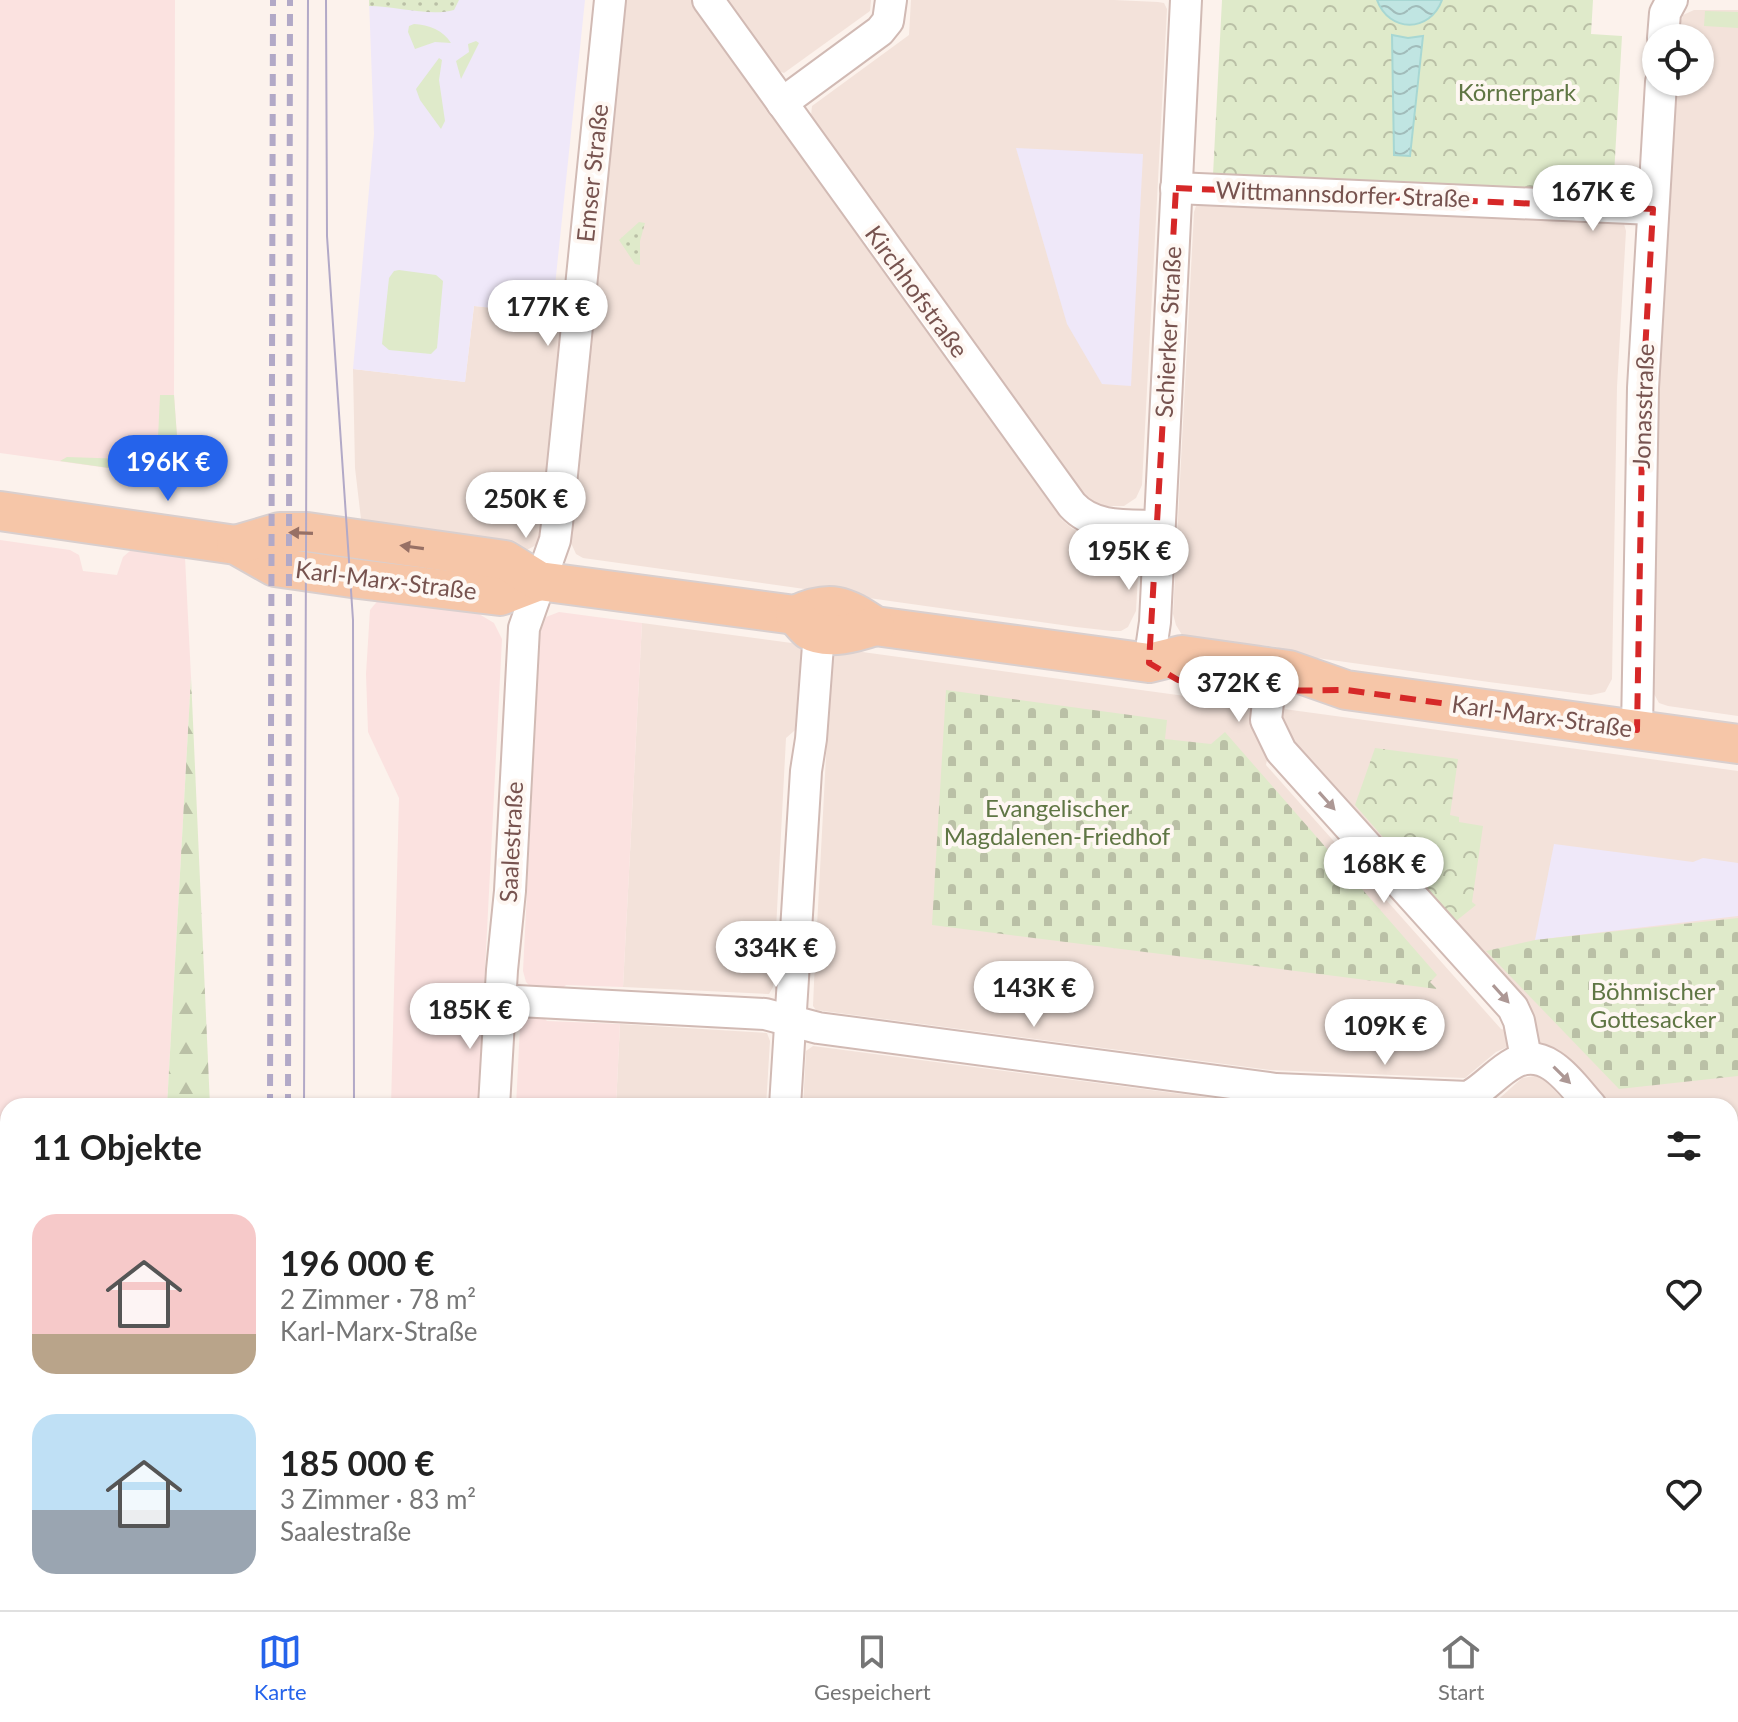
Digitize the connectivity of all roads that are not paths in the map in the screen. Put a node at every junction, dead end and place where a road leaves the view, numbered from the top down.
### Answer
1 (610, 0) edge
2 (708, 0) edge
3 (891, 0) edge
4 (1186, 0) edge
5 (1672, 0) edge
6 (1664, 24) edge
7 (1660, 96) edge
8 (782, 103) junction
9 (1176, 188) junction
10 (1653, 209) junction
11 (0, 511) edge
12 (1159, 526) junction
13 (539, 581) junction
14 (807, 623) junction
15 (1149, 663) junction
16 (1346, 690) junction
17 (1269, 693) junction
18 (1637, 730) junction
19 (1738, 744) edge
20 (500, 1000) junction
21 (790, 1021) junction
22 (1526, 1058) junction
23 (1238, 1095) edge
24 (494, 1098) edge
25 (785, 1098) edge
26 (1584, 1098) edge

1 - 13 street, Emser Straße
2 - 8 street, Kirchhofstraße
3 - 8 street
4 - 9 street, Schierker Straße
5 - 6 street
7 - 10 street, Jonasstraße
8 - 12 street, Kirchhofstraße
9 - 10 street, Wittmannsdorfer Straße
9 - 12 street, Schierker Straße
10 - 18 street, Jonasstraße
11 - 13 main road, Karl-Marx-Straße
12 - 15 street, Schierker Straße
13 - 14 main road, Karl-Marx-Straße
13 - 20 street, Saalestraße
14 - 15 main road, Karl-Marx-Straße
14 - 21 street
15 - 16 main road, Karl-Marx-Straße
15 - 17 main road, Karl-Marx-Straße
16 - 17 main road, Karl-Marx-Straße
16 - 18 main road, Karl-Marx-Straße
17 -> 22 street
18 - 19 main road, Karl-Marx-Straße
20 - 21 street
20 - 24 street, Saalestraße
21 - 23 street
21 - 25 street
22 - 23 street
22 -> 26 street

